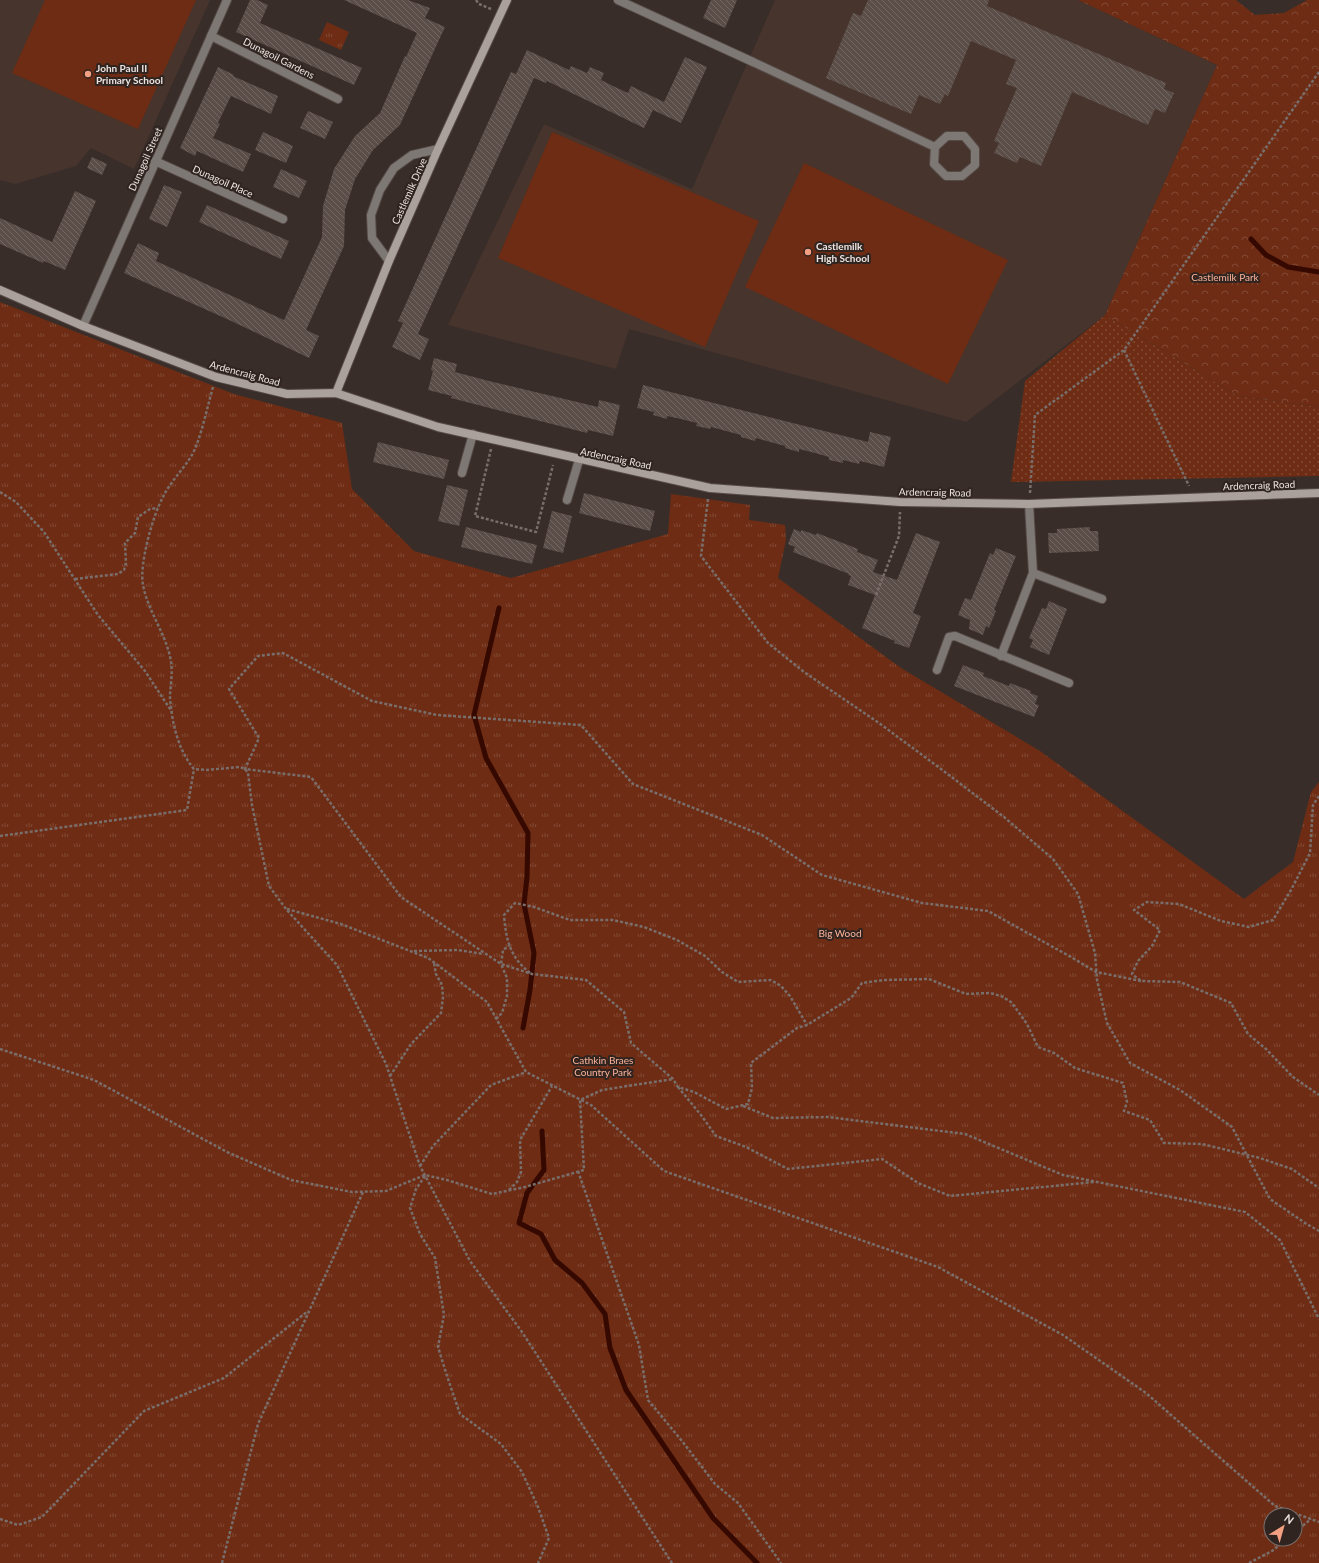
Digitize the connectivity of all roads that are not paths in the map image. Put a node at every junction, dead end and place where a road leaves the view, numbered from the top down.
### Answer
1 (227, 0) edge
2 (507, 0) edge
3 (618, 0) edge
4 (211, 36) junction
5 (338, 99) dead end
6 (935, 147) junction
7 (438, 149) junction
8 (155, 161) junction
9 (284, 219) dead end
10 (389, 261) junction
11 (0, 290) edge
12 (83, 326) junction
13 (336, 393) junction
14 (473, 434) junction
15 (579, 460) junction
16 (462, 473) dead end
17 (1319, 493) edge
18 (567, 500) dead end
19 (1030, 504) junction
20 (1033, 572) junction
21 (1102, 599) dead end
22 (1001, 656) junction
23 (937, 670) dead end
24 (1069, 683) dead end

1 - 4 street, Dunagoil Street
2 - 7 street, Castlemilk Drive
3 - 6 street
4 - 5 street, Dunagoil Gardens
4 - 8 street, Dunagoil Street
6 - 6 street
7 - 10 street, Castlemilk Drive
7 - 10 street
8 - 9 street, Dunagoil Place
8 - 12 street, Dunagoil Street
10 - 13 street, Castlemilk Drive
11 - 12 street, Ardencraig Road
12 - 13 street, Ardencraig Road
13 - 14 street, Ardencraig Road
14 - 15 street, Ardencraig Road
14 - 16 street
15 - 18 street
15 - 19 street, Ardencraig Road
17 - 19 street, Ardencraig Road
19 - 20 street
20 - 21 street
20 - 22 street
22 - 23 street
22 - 24 street

